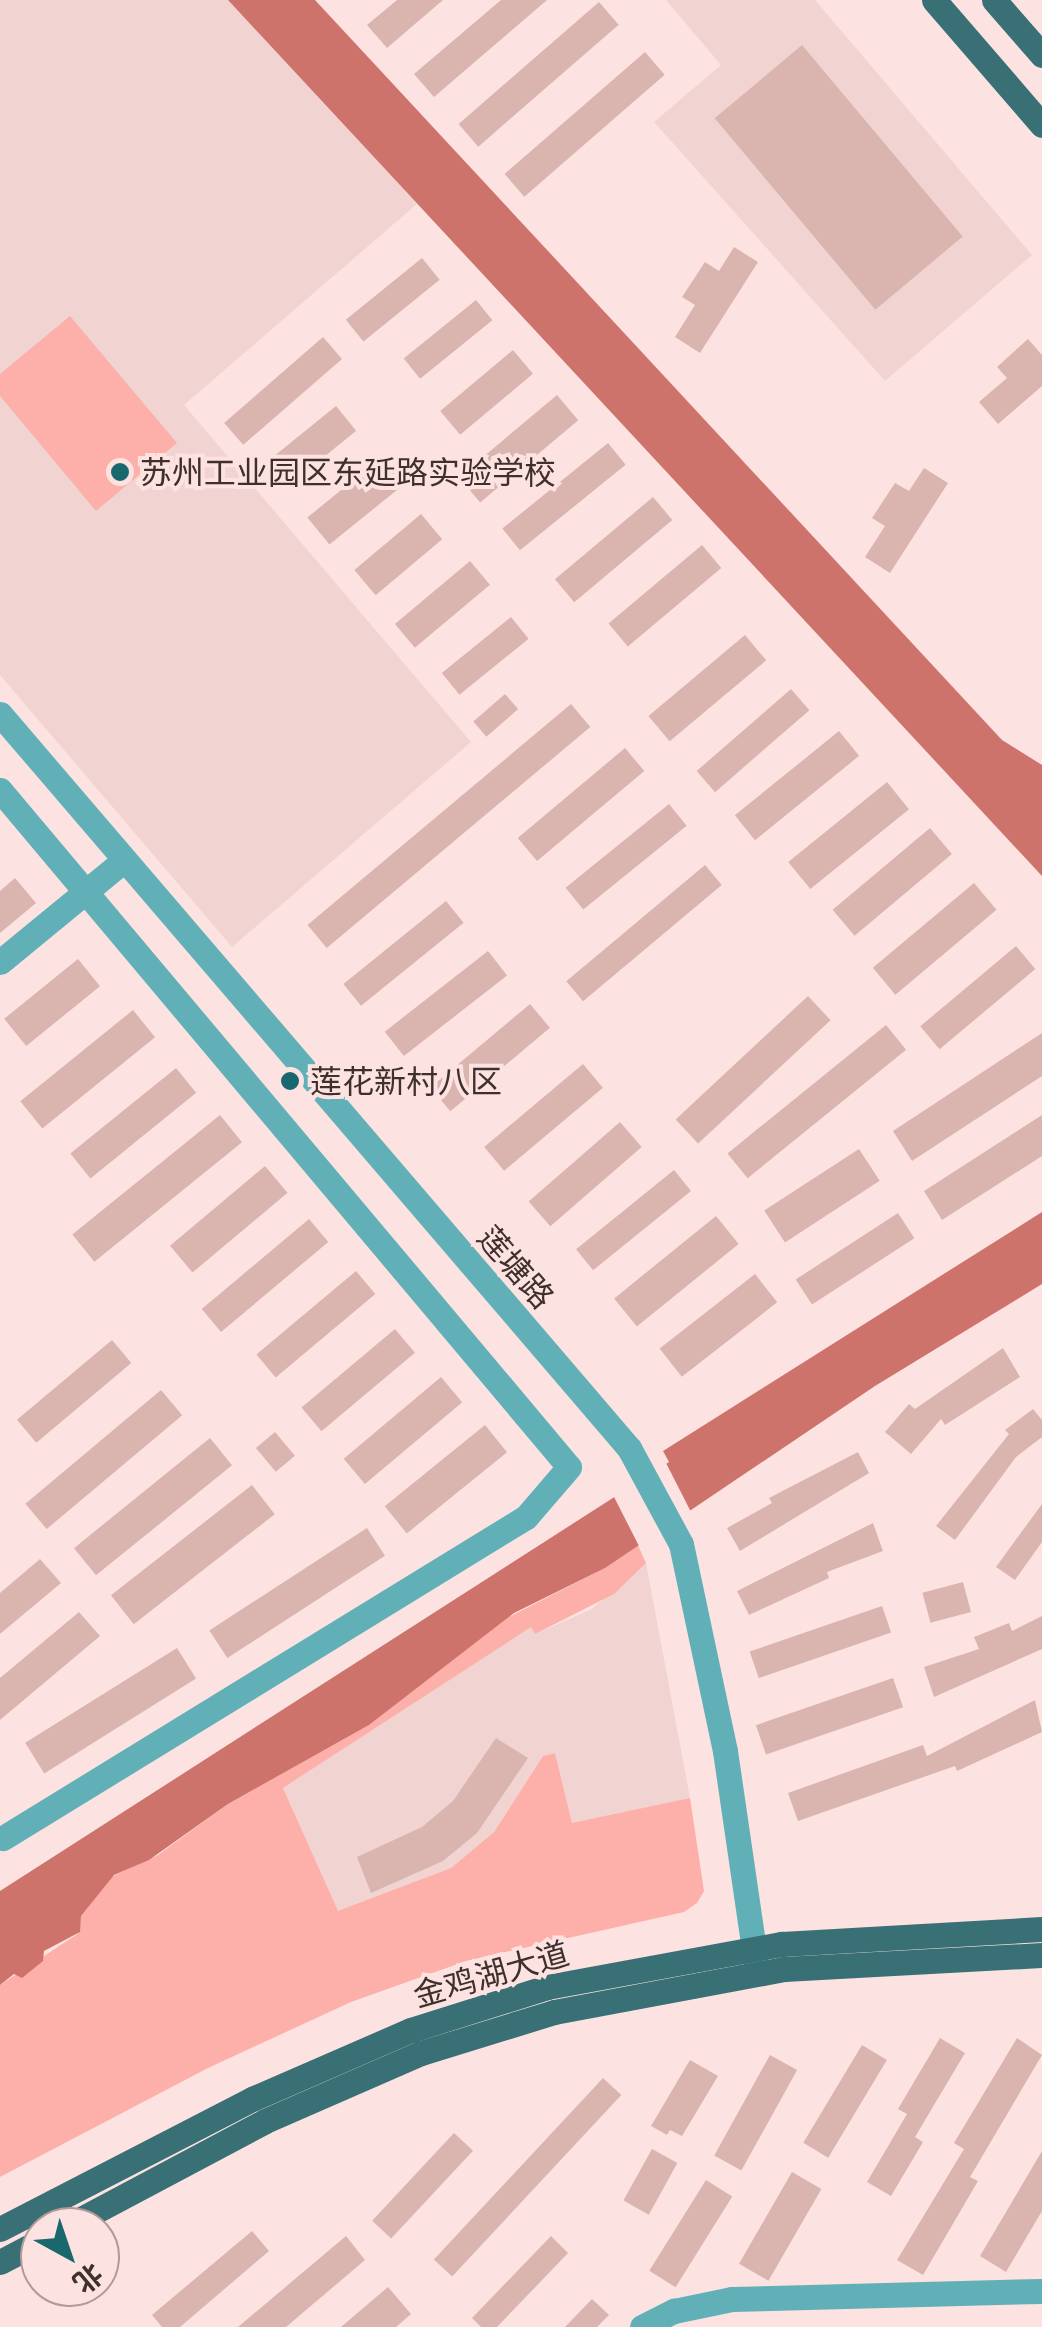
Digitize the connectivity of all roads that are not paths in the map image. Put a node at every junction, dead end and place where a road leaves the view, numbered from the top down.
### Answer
1 (934, 0) edge
2 (994, 0) edge
3 (1042, 55) edge
4 (1042, 125) edge
5 (0, 714) edge
6 (0, 790) edge
7 (124, 860) junction
8 (86, 891) junction
9 (0, 962) edge
10 (1, 1837) edge
11 (1042, 1929) edge
12 (1042, 1954) edge
13 (756, 1961) junction
14 (103, 2207) edge
15 (0, 2229) edge
16 (1042, 2290) edge
17 (642, 2327) edge

1 - 4 main road
2 - 3 main road
5 - 7 street, 莲塘路
6 - 8 street
7 - 8 street
7 - 13 street, 莲塘路
8 - 9 street
8 - 10 street
11 - 13 main road, 金鸡湖大道
12 - 13 main road, 金鸡湖大道
13 - 14 main road, 金鸡湖大道
13 - 15 main road, 金鸡湖大道
16 - 17 street

